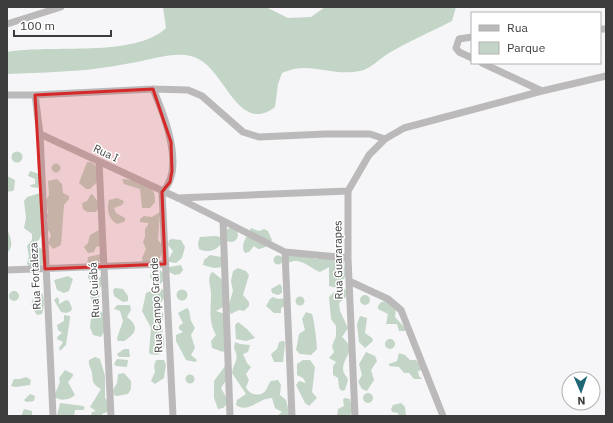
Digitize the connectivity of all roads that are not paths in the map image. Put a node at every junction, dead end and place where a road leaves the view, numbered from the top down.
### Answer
1 (61, 7) edge
2 (7, 24) edge
3 (471, 37) edge
4 (471, 58) edge
5 (484, 64) edge
6 (606, 76) edge
7 (153, 89) junction
8 (542, 91) junction
9 (7, 95) edge
10 (35, 95) junction
11 (40, 134) junction
12 (385, 139) junction
13 (99, 162) junction
14 (348, 191) junction
15 (162, 192) junction
16 (178, 198) junction
17 (223, 221) junction
18 (285, 252) junction
19 (348, 258) junction
20 (165, 264) junction
21 (104, 266) junction
22 (45, 269) junction
23 (7, 270) edge
24 (349, 281) junction
25 (53, 416) edge
26 (111, 416) edge
27 (173, 416) edge
28 (230, 416) edge
29 (292, 416) edge
30 (355, 416) edge
31 (443, 416) edge

1 - 2 street
3 - 4 street
5 - 8 street
6 - 8 street
7 - 10 street
7 - 12 street
7 - 15 street
8 - 12 street
9 - 10 street
10 - 11 street
11 - 13 street, Rua I
11 - 22 street, Rua Fortaleza
12 - 14 street
13 - 15 street, Rua I
13 - 21 street, Rua Cuiabá
14 - 16 street
14 - 19 street, Rua Guararapes
15 - 16 street, Rua I
15 - 20 street, Rua Campo Grande
16 - 17 street, Rua I
17 - 18 street, Rua I
17 - 28 street
18 - 19 street
18 - 29 street
19 - 24 street, Rua Guararapes
20 - 21 street
20 - 27 street, Rua Campo Grande
21 - 22 street
21 - 26 street, Rua Cuiabá
22 - 23 street
22 - 25 street, Rua Fortaleza
24 - 30 street, Rua Guararapes
24 - 31 street

